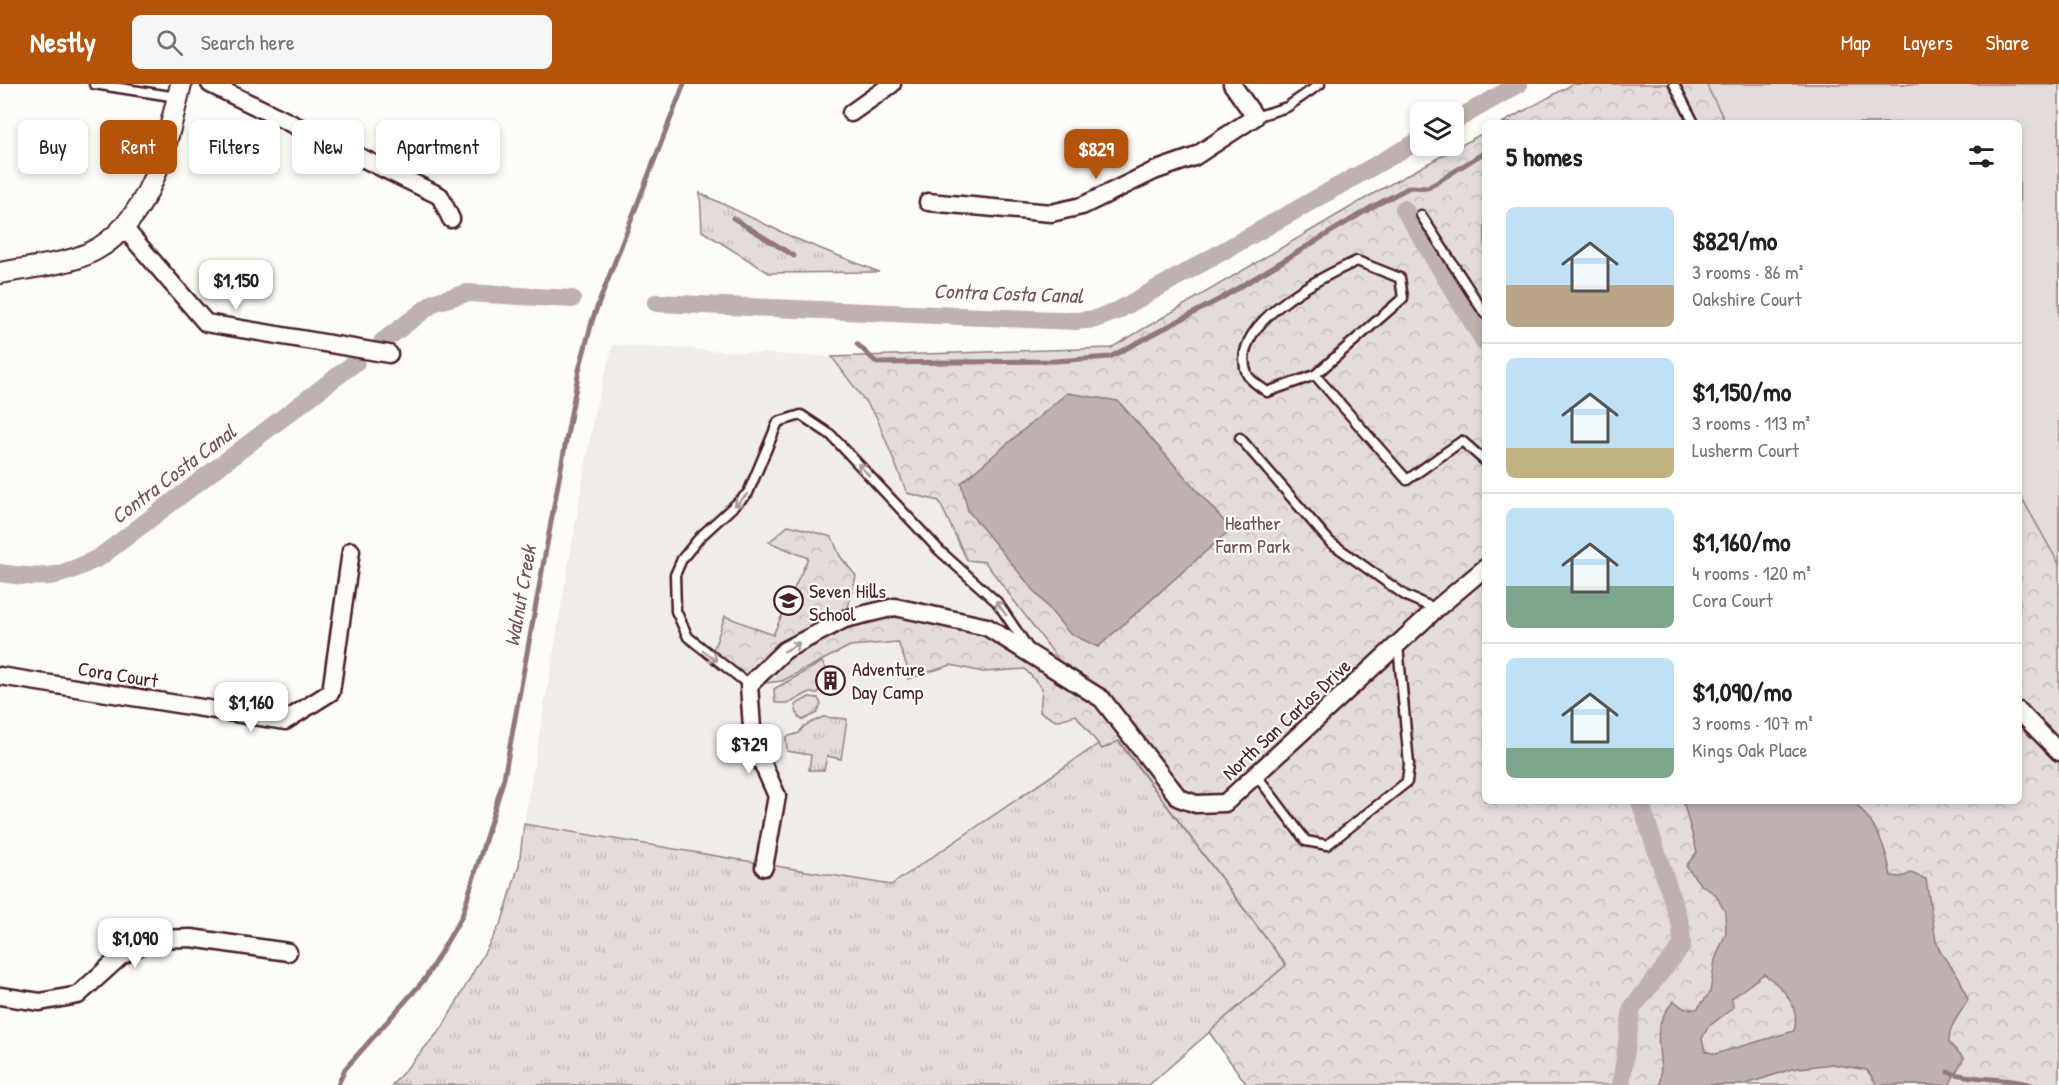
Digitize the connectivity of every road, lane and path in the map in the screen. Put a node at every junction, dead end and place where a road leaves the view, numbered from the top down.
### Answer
1 (94, 84) edge
2 (210, 84) edge
3 (892, 84) edge
4 (1232, 84) edge
5 (1320, 84) edge
6 (1674, 84) edge
7 (179, 91) edge
8 (851, 113) dead end
9 (1255, 117) junction
10 (1692, 120) edge
11 (927, 202) dead end
12 (1421, 215) dead end
13 (451, 219) dead end
14 (125, 229) junction
15 (0, 273) edge
16 (1482, 309) edge
17 (389, 354) dead end
18 (1315, 375) junction
19 (1240, 438) dead end
20 (1482, 458) edge
21 (351, 551) dead end
22 (1482, 571) edge
23 (1436, 609) junction
24 (1398, 645) junction
25 (1034, 657) junction
26 (0, 676) edge
27 (749, 685) junction
28 (2022, 714) edge
29 (2059, 752) edge
30 (1257, 776) junction
31 (764, 867) dead end
32 (288, 952) dead end
33 (0, 996) edge

1 - 7 lane
2 - 13 street
3 - 8 street
4 - 9 street
5 - 9 lane
6 - 10 lane
7 - 14 street
9 - 11 street
12 - 16 lane
14 - 15 street
14 - 17 street
18 - 18 lane
18 - 20 lane
19 - 23 lane
21 - 26 street, Cora Court
22 - 23 street, North San Carlos Drive
23 - 24 street, North San Carlos Drive
24 - 30 street, North San Carlos Drive
24 - 30 lane
27 -> 25 street, North San Carlos Drive
25 -> 27 lane
25 - 30 street, North San Carlos Drive
27 - 31 street
28 - 29 street
32 - 33 street

